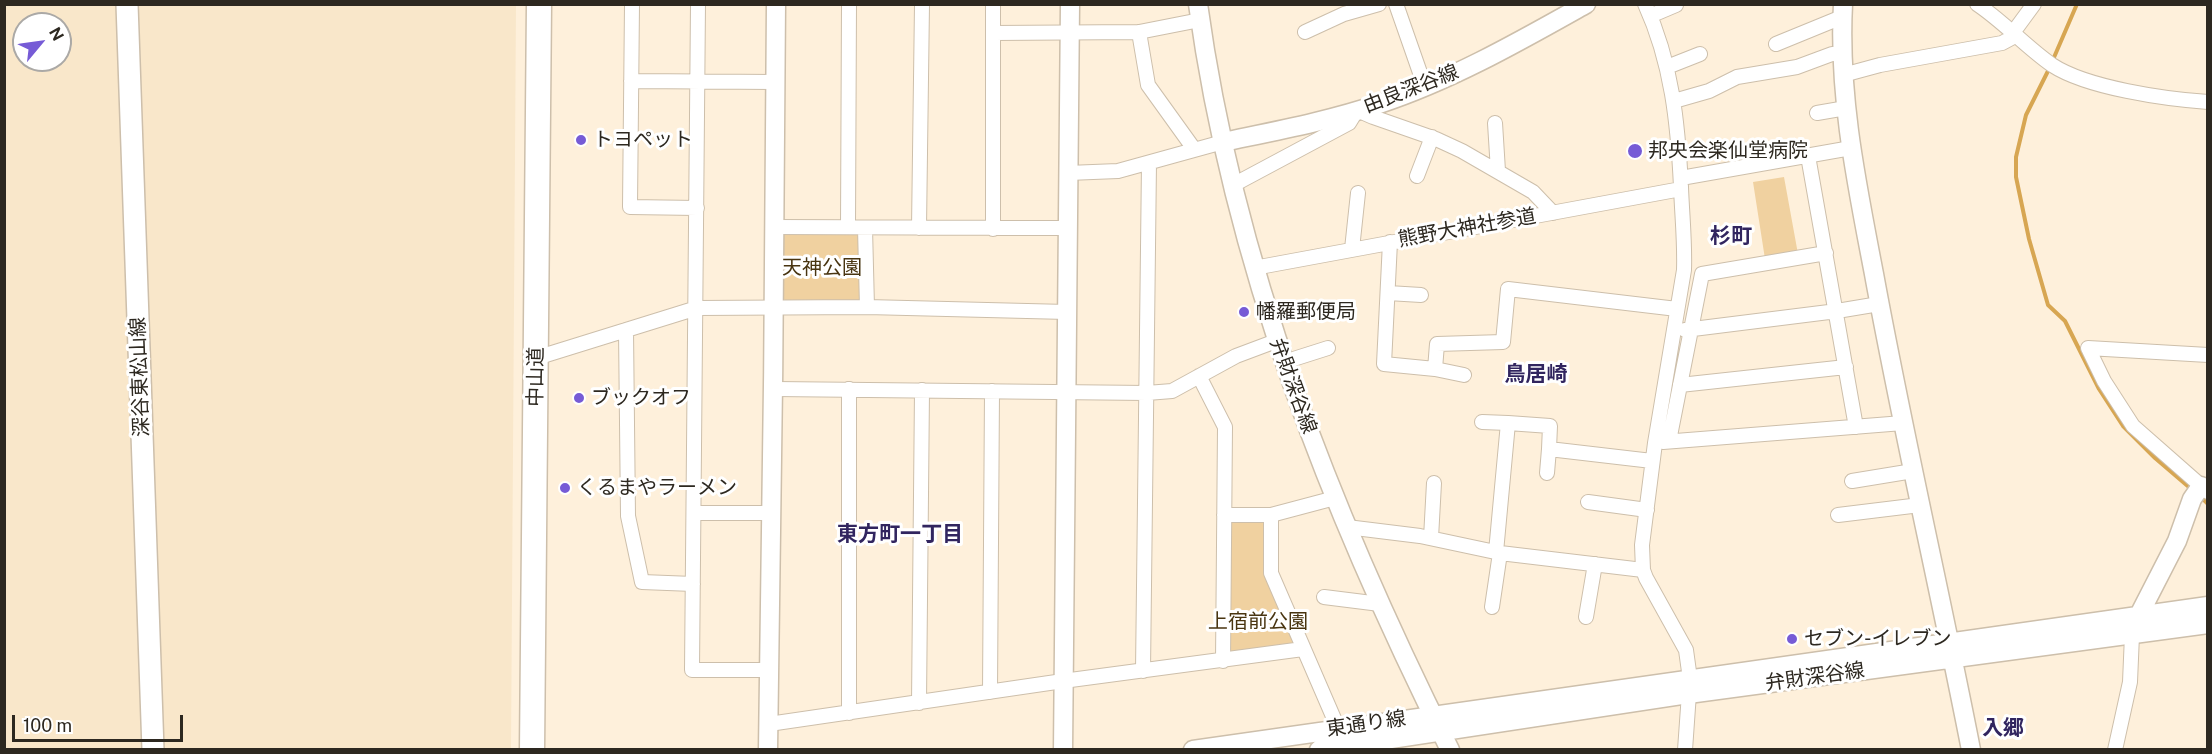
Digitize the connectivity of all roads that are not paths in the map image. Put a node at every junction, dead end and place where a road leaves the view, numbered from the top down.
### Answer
1 (127, 4) edge
2 (539, 4) edge
3 (632, 4) edge
4 (699, 4) edge
5 (776, 4) edge
6 (849, 4) edge
7 (922, 4) edge
8 (993, 4) edge
9 (1070, 4) edge
10 (1379, 4) edge
11 (1396, 4) edge
12 (1586, 4) edge
13 (1977, 4) edge
14 (2034, 4) edge
15 (1676, 5) edge
16 (1647, 10) edge
17 (1842, 10) edge
18 (1199, 12) edge
19 (1139, 32) junction
20 (1305, 32) dead end
21 (993, 33) junction
22 (1070, 33) junction
23 (2013, 35) junction
24 (1776, 44) dead end
25 (1700, 54) dead end
26 (1842, 54) junction
27 (1667, 67) junction
28 (1843, 75) junction
29 (631, 81) junction
30 (697, 82) junction
31 (775, 82) junction
32 (1425, 87) junction
33 (1674, 101) junction
34 (2208, 102) edge
35 (1846, 108) junction
36 (1357, 110) junction
37 (1817, 113) dead end
38 (1495, 123) dead end
39 (1432, 137) junction
40 (1223, 142) junction
41 (1851, 148) junction
42 (1194, 149) junction
43 (1808, 156) junction
44 (1149, 163) junction
45 (1498, 171) junction
46 (1068, 173) junction
47 (1417, 176) dead end
48 (1681, 183) junction
49 (1233, 185) junction
50 (1358, 193) dead end
51 (697, 208) junction
52 (1553, 213) junction
53 (773, 227) junction
54 (848, 228) junction
55 (865, 228) junction
56 (919, 228) junction
57 (1068, 228) junction
58 (993, 229) junction
59 (1390, 242) junction
60 (1352, 249) junction
61 (1826, 253) junction
62 (1254, 268) junction
63 (1388, 294) junction
64 (1421, 295) dead end
65 (1879, 304) junction
66 (867, 307) junction
67 (774, 308) junction
68 (697, 309) junction
69 (1677, 309) junction
70 (1837, 311) junction
71 (1067, 312) junction
72 (626, 330) junction
73 (1691, 330) junction
74 (1674, 332) junction
75 (1276, 341) junction
76 (1328, 348) dead end
77 (2208, 355) edge
78 (536, 358) junction
79 (1284, 362) junction
80 (1846, 368) junction
81 (1435, 369) junction
82 (1464, 375) dead end
83 (1199, 376) junction
84 (1680, 385) junction
85 (775, 388) junction
86 (849, 389) junction
87 (922, 390) junction
88 (992, 391) junction
89 (1066, 392) junction
90 (1147, 393) junction
91 (1482, 422) dead end
92 (1508, 423) junction
93 (1903, 423) junction
94 (1856, 427) junction
95 (1662, 442) junction
96 (1549, 449) junction
97 (1652, 461) junction
98 (1913, 471) junction
99 (1547, 473) dead end
100 (1852, 481) dead end
101 (1434, 483) dead end
102 (2204, 489) edge
103 (1335, 498) junction
104 (1588, 502) dead end
105 (1920, 505) junction
106 (1647, 510) junction
107 (694, 513) junction
108 (772, 513) junction
109 (1224, 515) junction
110 (1271, 515) junction
111 (1838, 515) dead end
112 (1347, 527) junction
113 (1431, 538) junction
114 (1498, 553) junction
115 (1595, 564) junction
116 (1643, 570) junction
117 (693, 584) junction
118 (1324, 597) dead end
119 (1380, 604) junction
120 (2208, 606) edge
121 (1492, 607) dead end
122 (2139, 615) junction
123 (1586, 616) dead end
124 (2208, 624) edge
125 (2132, 635) junction
126 (1304, 649) junction
127 (1952, 651) junction
128 (1223, 661) junction
129 (769, 670) junction
130 (1143, 671) junction
131 (1063, 681) junction
132 (1689, 686) junction
133 (990, 692) junction
134 (919, 703) junction
135 (849, 713) junction
136 (769, 724) junction
137 (1437, 724) junction
138 (1338, 728) junction
139 (1359, 747) edge
140 (153, 750) edge
141 (531, 750) edge
142 (768, 750) edge
143 (1063, 750) edge
144 (1193, 750) edge
145 (1319, 750) edge
146 (1450, 750) edge
147 (1685, 750) edge
148 (1971, 750) edge
149 (2115, 750) edge

1 - 140 main road, 深谷東松山線
2 - 78 highway, 中山道
3 - 29 street
4 - 30 street
5 - 31 street
6 - 54 street
7 - 56 street
8 - 21 street
9 - 22 street
10 - 20 street
11 - 32 street
12 - 32 street, 由良深谷線
13 - 23 street
14 - 23 street
15 - 16 street
16 - 27 street
17 - 24 street
17 - 26 street
18 - 19 street
18 - 40 street, 弁財深谷線
19 - 22 street
19 - 42 street
21 - 22 street
21 - 58 street
22 - 46 street
23 - 28 street
23 - 34 street
25 - 27 street
26 - 28 street
26 - 33 street
27 - 33 street
28 - 35 street
29 - 30 street
29 - 51 street
30 - 31 street
30 - 51 street
31 - 53 street
32 - 36 street, 由良深谷線
33 - 48 street
35 - 37 street
35 - 41 street
36 - 39 street
36 - 40 street, 由良深谷線
36 - 49 street
38 - 45 street
39 - 45 street
39 - 47 street
40 - 42 street
40 - 49 street, 弁財深谷線
41 - 43 street, 熊野大神社参道
41 - 65 street
42 - 44 street
43 - 48 street, 熊野大神社参道
43 - 61 street
44 - 46 street
44 - 90 street
45 - 52 street
46 - 57 street
48 - 52 street, 熊野大神社参道
48 - 69 street
49 - 62 street, 弁財深谷線
50 - 60 street
51 - 68 street
52 - 59 street, 熊野大神社参道
53 - 54 street
53 - 67 street
54 - 55 street
55 - 56 street
55 - 66 street
56 - 58 street
57 - 58 street
57 - 71 street
59 - 60 street, 熊野大神社参道
59 - 63 street
60 - 62 street, 熊野大神社参道
61 - 70 street
61 - 73 street
62 - 75 street, 弁財深谷線
63 - 64 street
63 - 81 street
65 - 70 street
65 - 93 street
66 - 67 street
66 - 71 street
67 - 68 street
67 - 85 street
68 - 72 street
68 - 107 street
69 - 74 street
69 - 81 street
70 - 73 street
70 - 80 street
71 - 89 street
72 - 78 street
72 - 117 street
73 - 74 street
73 - 84 street
74 - 95 street
75 - 79 street, 弁財深谷線
75 - 83 street
76 - 79 street
77 - 102 street
78 - 141 highway, 中山道
79 - 103 street, 弁財深谷線
80 - 84 street
80 - 94 street
81 - 82 street
83 - 90 street
83 - 109 street
84 - 95 street
85 - 86 street
85 - 108 street
86 - 87 street
86 - 135 street
87 - 88 street
87 - 134 street
88 - 89 street
88 - 133 street
89 - 90 street
89 - 131 street
90 - 130 street
91 - 92 street
92 - 96 street
92 - 114 street
93 - 94 street
93 - 98 street
94 - 95 street
95 - 97 street
96 - 97 street
96 - 99 street
97 - 106 street
98 - 100 street
98 - 105 street
101 - 113 street
102 - 122 street
103 - 110 street
103 - 112 street, 弁財深谷線
104 - 106 street
105 - 111 street
105 - 127 street
106 - 116 street
107 - 108 street
107 - 117 street
108 - 129 street
109 - 110 street
109 - 128 street
110 - 126 street
112 - 113 street
112 - 119 street, 弁財深谷線
113 - 114 street
114 - 115 street
114 - 121 street
115 - 116 street
115 - 123 street
116 - 132 street
117 - 129 street
118 - 119 street
119 - 137 street, 弁財深谷線
120 - 122 street, 弁財深谷線
122 - 125 street
122 - 127 street, 弁財深谷線
124 - 125 street, 弁財深谷線
125 - 127 street, 弁財深谷線
125 - 149 street
126 - 128 street
126 - 138 street
127 - 132 street, 弁財深谷線
127 - 148 street
128 - 130 street
129 - 136 street
130 - 131 street
131 - 133 street
131 - 143 street
132 - 137 street, 弁財深谷線
132 - 147 street
133 - 134 street
134 - 135 street
135 - 136 street
136 - 142 street
137 - 138 street, 東通り線
137 - 139 street, 東通り線
137 - 146 street
138 - 144 street, 東通り線
139 - 145 street, 東通り線

